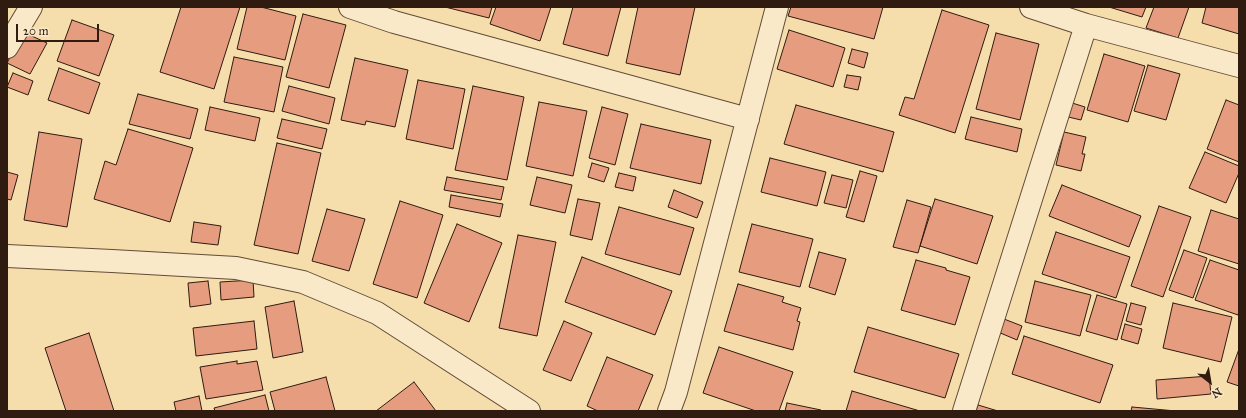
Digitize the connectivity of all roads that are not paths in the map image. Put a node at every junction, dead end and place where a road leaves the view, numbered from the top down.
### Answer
1 (31, 7) edge
2 (350, 7) edge
3 (777, 7) edge
4 (1031, 7) edge
5 (1086, 25) junction
6 (7, 47) edge
7 (1239, 66) edge
8 (748, 120) junction
9 (7, 256) edge
10 (529, 411) edge
11 (670, 411) edge
12 (964, 411) edge

1 - 6 street
2 - 8 street
3 - 8 street
4 - 5 street
5 - 7 street
5 - 12 street
8 - 11 street
9 - 10 street

